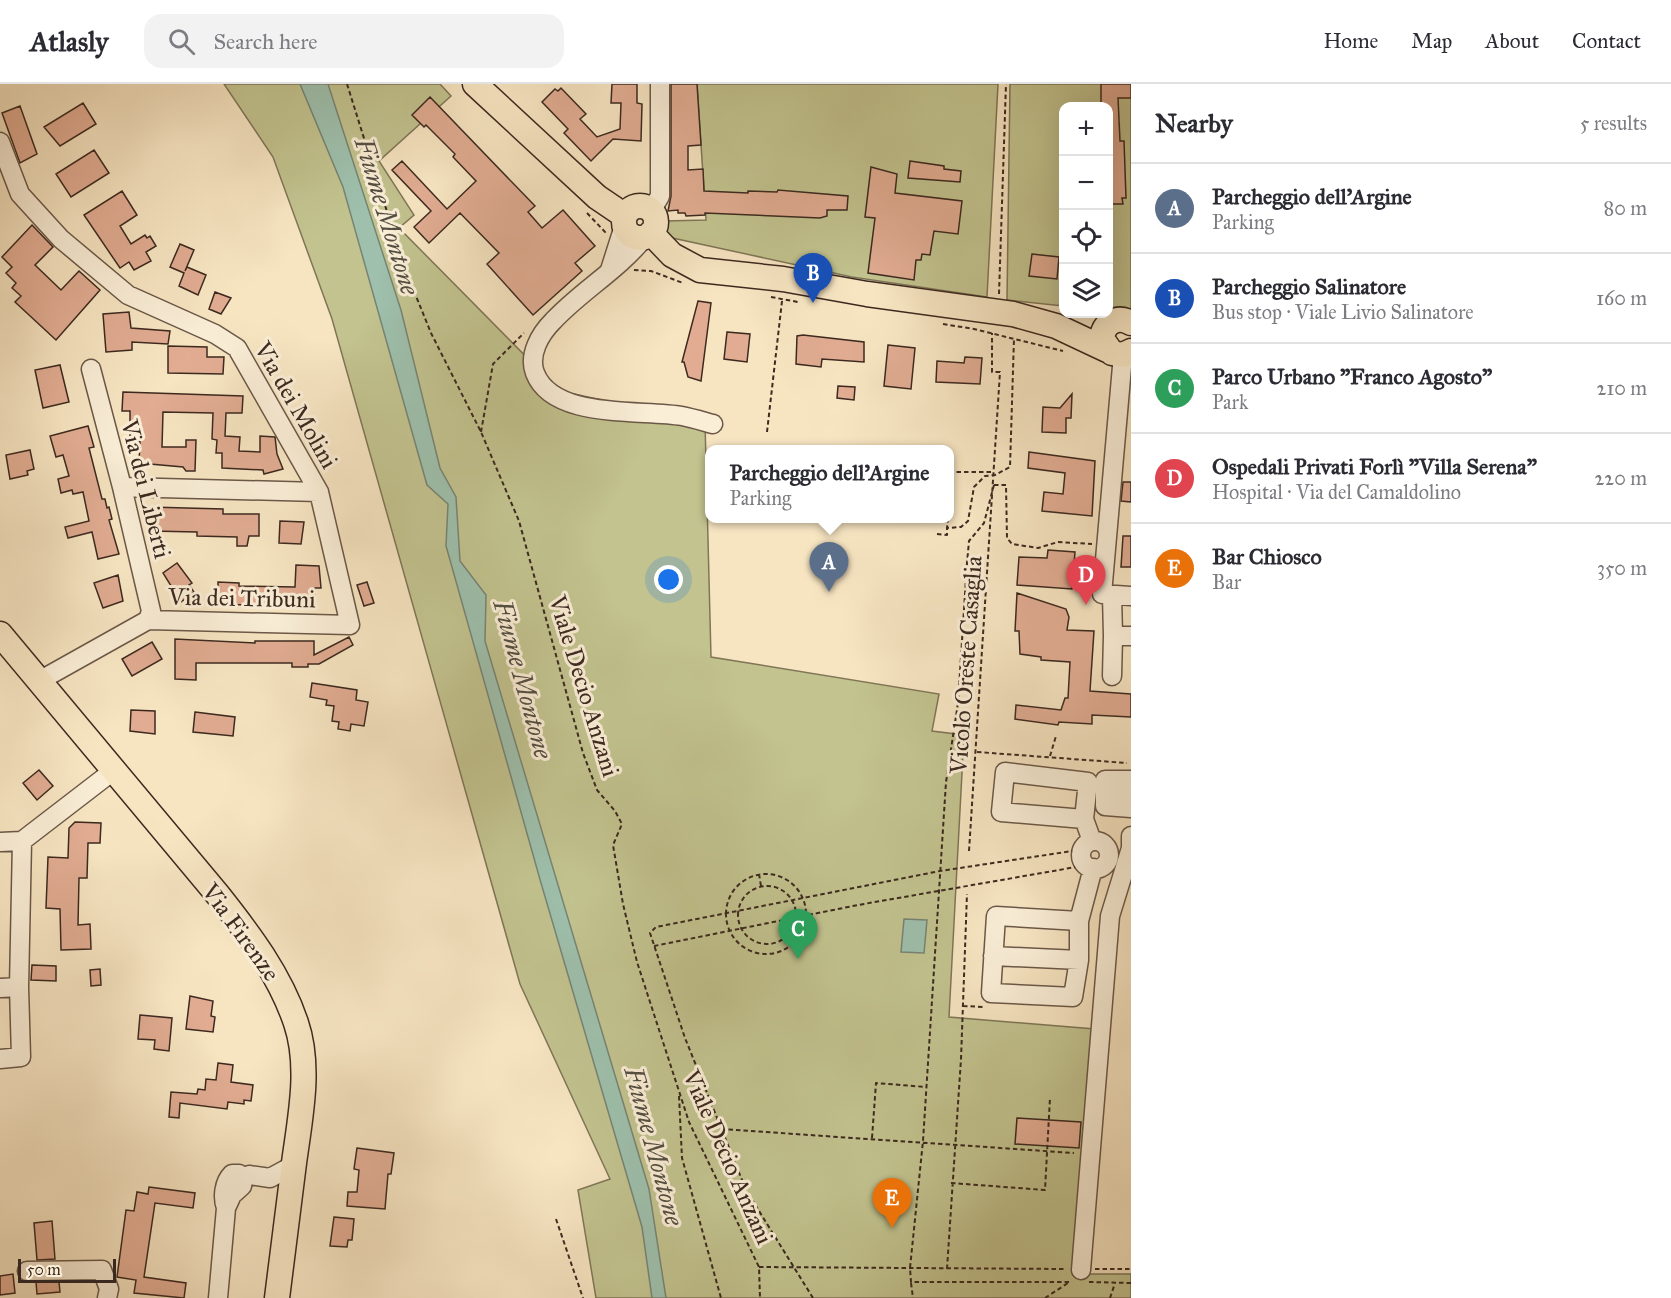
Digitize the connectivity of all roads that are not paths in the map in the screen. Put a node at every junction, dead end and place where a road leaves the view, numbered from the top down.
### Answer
1 (475, 84) edge
2 (660, 84) edge
3 (0, 142) edge
4 (639, 225) junction
5 (672, 255) junction
6 (623, 260) junction
7 (609, 272) junction
8 (1029, 318) junction
9 (1120, 323) edge
10 (1123, 354) edge
11 (91, 369) dead end
12 (713, 424) dead end
13 (122, 487) junction
14 (319, 492) junction
15 (1107, 595) junction
16 (1131, 596) edge
17 (148, 620) junction
18 (350, 625) joint
19 (0, 634) edge
20 (1113, 636) junction
21 (1131, 636) edge
22 (1112, 676) dead end
23 (39, 681) junction
24 (112, 771) junction
25 (1131, 780) edge
26 (1105, 794) junction
27 (1131, 794) edge
28 (1131, 808) edge
29 (1084, 819) junction
30 (1131, 836) edge
31 (22, 841) junction
32 (0, 842) edge
33 (1131, 848) edge
34 (1092, 855) junction
35 (1079, 921) junction
36 (993, 956) junction
37 (1079, 960) junction
38 (19, 987) junction
39 (0, 988) edge
40 (0, 1059) edge
41 (294, 1166) junction
42 (27, 1271) dead end
43 (1075, 1276) road end
44 (107, 1298) edge
45 (219, 1298) edge
46 (277, 1298) edge

1 - 4 main road
2 - 4 street
3 - 14 street, Via dei Molini
4 - 5 main road
4 - 6 street
4 - 7 street
5 - 6 street
5 - 8 main road
6 - 7 street
7 - 12 street
8 - 9 main road
8 - 10 main road
9 - 10 main road
10 - 15 street
11 - 13 street, Via dei Liberti
13 - 14 street
13 - 17 street, Via dei Liberti
14 - 18 street, Via dei Molini
15 - 16 street
15 - 20 street
17 - 18 street, Via dei Tribuni
17 - 23 street, Via dei Tribuni
19 - 23 main road, Via Firenze
20 - 21 street
20 - 22 street
23 - 24 main road, Via Firenze
24 - 31 street
24 - 41 main road, Via Firenze
25 - 26 street
26 - 27 street
26 - 28 street
29 - 29 street
29 - 34 street
30 - 33 street
31 - 32 street
31 - 38 street
33 - 34 street
33 - 43 street
34 - 35 street
35 - 36 street
35 - 37 street
36 - 37 street
36 - 37 street
38 - 39 street
38 - 40 street
41 - 45 street
41 - 46 main road, Via Firenze
42 - 44 street

